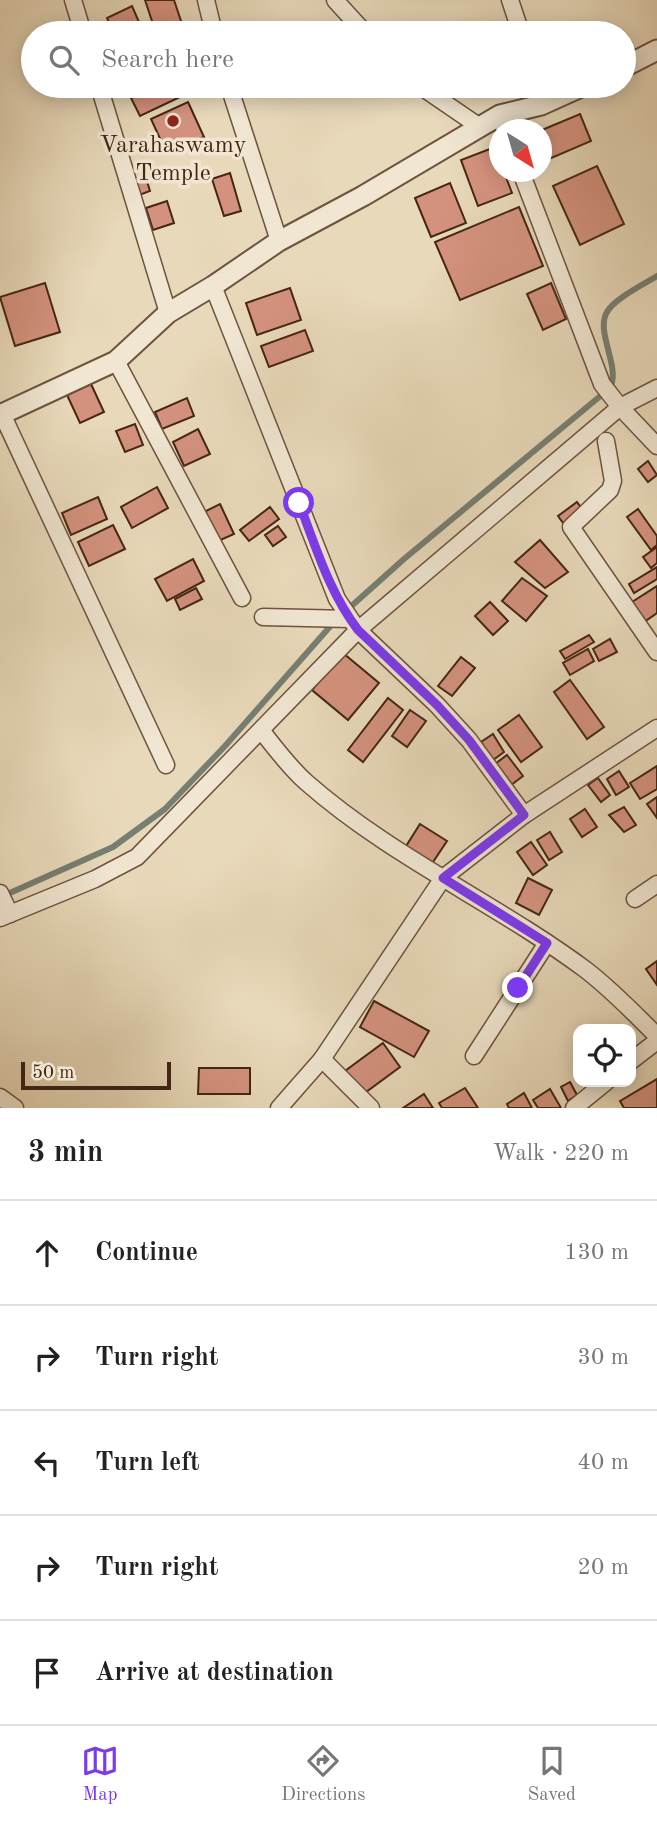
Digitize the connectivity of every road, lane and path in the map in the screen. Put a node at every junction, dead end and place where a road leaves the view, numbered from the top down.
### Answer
1 (73, 0) edge
2 (206, 0) edge
3 (335, 0) edge
4 (510, 0) edge
5 (79, 21) edge
6 (211, 21) edge
7 (354, 21) edge
8 (517, 21) edge
9 (657, 50) edge
10 (636, 61) edge
11 (103, 98) edge
12 (233, 98) edge
13 (438, 98) edge
14 (535, 98) edge
15 (507, 119) edge
16 (489, 125) edge
17 (480, 127) junction
18 (525, 182) edge
19 (279, 242) junction
20 (213, 286) junction
21 (168, 313) junction
22 (116, 361) junction
23 (657, 387) edge
24 (616, 403) junction
25 (1, 415) edge
26 (606, 441) dead end
27 (657, 446) edge
28 (242, 598) dead end
29 (263, 617) dead end
30 (354, 624) junction
31 (657, 652) edge
32 (657, 728) edge
33 (261, 730) junction
34 (166, 765) dead end
35 (524, 815) junction
36 (443, 878) junction
37 (657, 884) edge
38 (635, 899) dead end
39 (4, 907) edge
40 (547, 943) junction
41 (655, 1043) edge
42 (474, 1056) dead end
43 (636, 1057) edge
44 (322, 1059) junction
45 (600, 1087) edge
46 (0, 1097) edge
47 (15, 1108) edge
48 (279, 1108) edge
49 (371, 1108) edge
50 (574, 1108) edge

1 - 5 street
2 - 6 street
3 - 7 street
4 - 8 street
9 - 10 street
11 - 21 street
12 - 19 street
13 - 17 street
14 - 15 street
16 - 17 street
17 - 19 street
18 - 24 street
19 - 20 street
20 - 21 street
20 - 30 street
21 - 22 street
22 - 25 street
22 - 28 street
23 - 24 street
24 - 27 street
24 - 30 street
25 - 34 street
26 - 31 street
29 - 30 street
30 - 33 street
30 - 35 street
32 - 35 street
33 - 36 street
33 - 39 street
35 - 36 street
36 - 40 street
36 - 44 street
37 - 38 street
40 - 41 street
40 - 42 street
41 - 43 street
44 - 48 street
44 - 49 street
45 - 50 street
46 - 47 street

